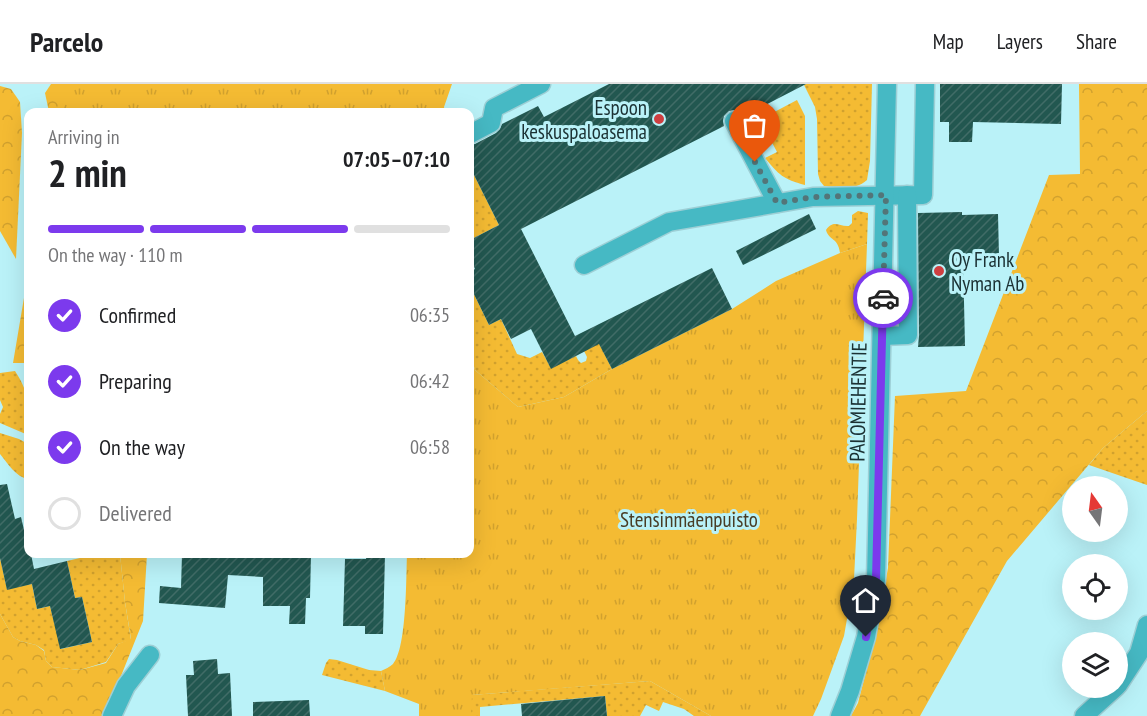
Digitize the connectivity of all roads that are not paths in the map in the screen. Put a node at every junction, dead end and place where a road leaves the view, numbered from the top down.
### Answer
1 (541, 84) edge
2 (887, 84) edge
3 (925, 84) edge
4 (734, 121) dead end
5 (474, 132) edge
6 (886, 195) junction
7 (907, 195) junction
8 (777, 203) junction
9 (584, 265) dead end
10 (882, 336) junction
11 (1147, 625) edge
12 (150, 655) dead end
13 (1128, 670) edge
14 (1104, 698) edge
15 (112, 716) edge
16 (840, 716) edge
17 (1084, 716) edge

1 - 5 street
2 - 6 street, PALOMIEHENTIE
3 - 7 street
4 - 8 street
6 - 7 street
6 - 8 street
6 - 10 street, PALOMIEHENTIE
7 - 10 street
8 - 9 street
10 - 16 street, PALOMIEHENTIE
11 - 13 street
12 - 15 street
14 - 17 street

